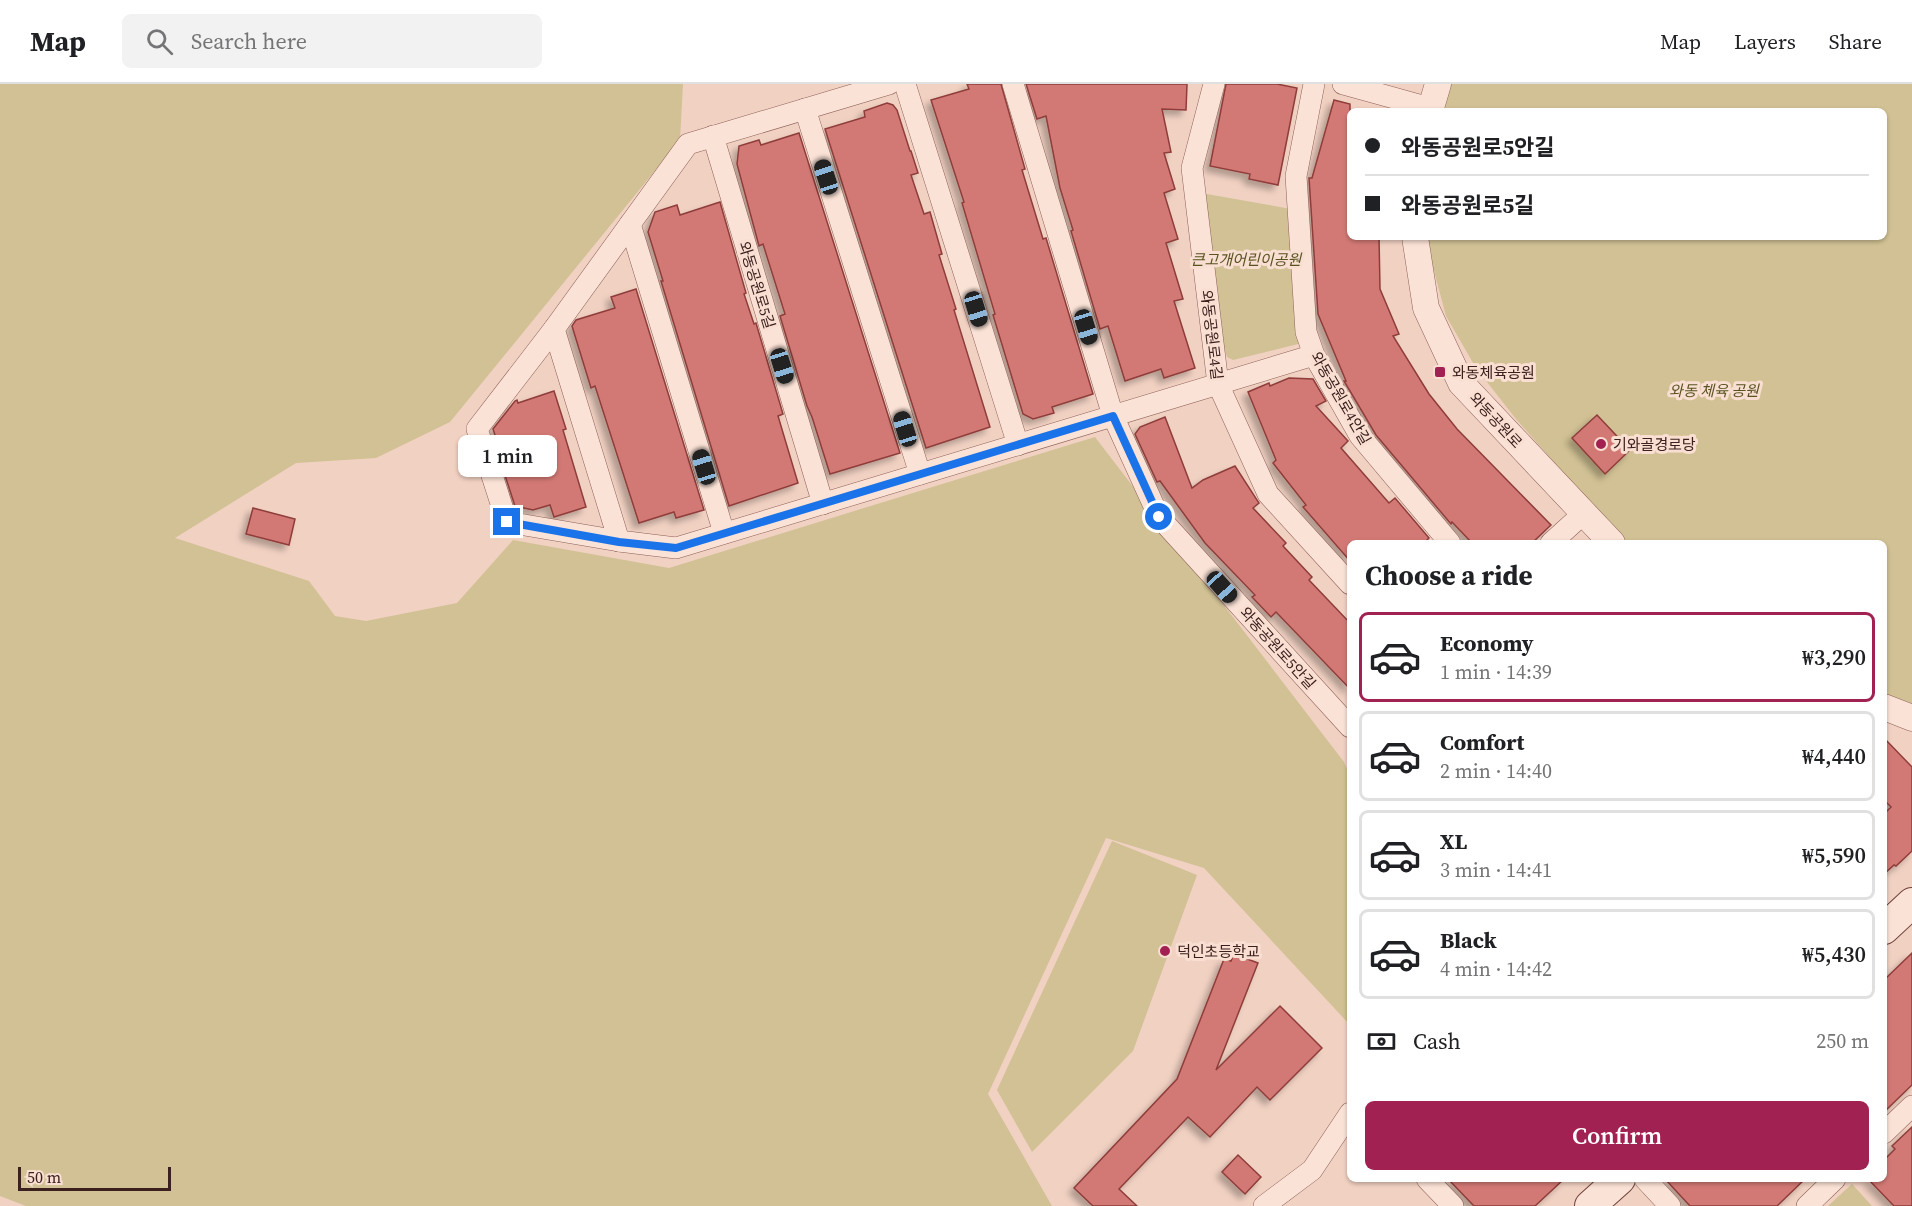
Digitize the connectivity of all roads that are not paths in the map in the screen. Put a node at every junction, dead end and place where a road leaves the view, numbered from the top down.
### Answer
1 (889, 84) edge
2 (905, 84) edge
3 (1013, 84) edge
4 (1214, 84) edge
5 (1314, 84) edge
6 (1343, 84) edge
7 (1438, 84) edge
8 (1423, 108) edge
9 (1431, 108) edge
10 (805, 109) junction
11 (712, 136) junction
12 (630, 224) junction
13 (1415, 240) edge
14 (554, 329) junction
15 (1314, 355) junction
16 (1218, 384) junction
17 (1113, 416) junction
18 (1018, 445) junction
19 (920, 474) junction
20 (823, 504) junction
21 (1584, 513) junction
22 (724, 533) junction
23 (1447, 540) edge
24 (1554, 540) edge
25 (1609, 540) edge
26 (619, 542) junction
27 (1347, 581) edge
28 (1347, 724) edge
29 (1912, 903) edge
30 (1887, 926) edge
31 (1912, 1106) edge
32 (1347, 1118) edge
33 (1887, 1130) edge
34 (1430, 1182) edge
35 (1617, 1182) edge
36 (1648, 1182) edge
37 (1832, 1182) edge
38 (1264, 1206) edge
39 (1453, 1206) edge
40 (1590, 1206) edge
41 (1670, 1206) edge
42 (1807, 1206) edge

1 - 10 street
2 - 18 street
3 - 17 street
4 - 16 street, 와동공원로4길
5 - 15 street, 와동공원로4안길
6 - 8 street
7 - 9 street
10 - 11 street
10 - 19 street
11 - 12 street
11 - 20 street, 와동공원로5길
12 - 14 street
12 - 22 street
13 - 21 street, 와동공원로
14 - 26 street
14 - 26 street
15 - 16 street
15 - 23 street, 와동공원로4안길
16 - 17 street
16 - 27 street, 와동공원로4길
17 - 18 street
17 - 28 street, 와동공원로5안길
18 - 19 street
19 - 20 street
20 - 22 street
21 - 24 street
21 - 25 street, 와동공원로
22 - 26 street
29 - 30 main road
31 - 33 street
32 - 38 street
34 - 39 street
35 - 40 main road
36 - 41 street
37 - 42 street

